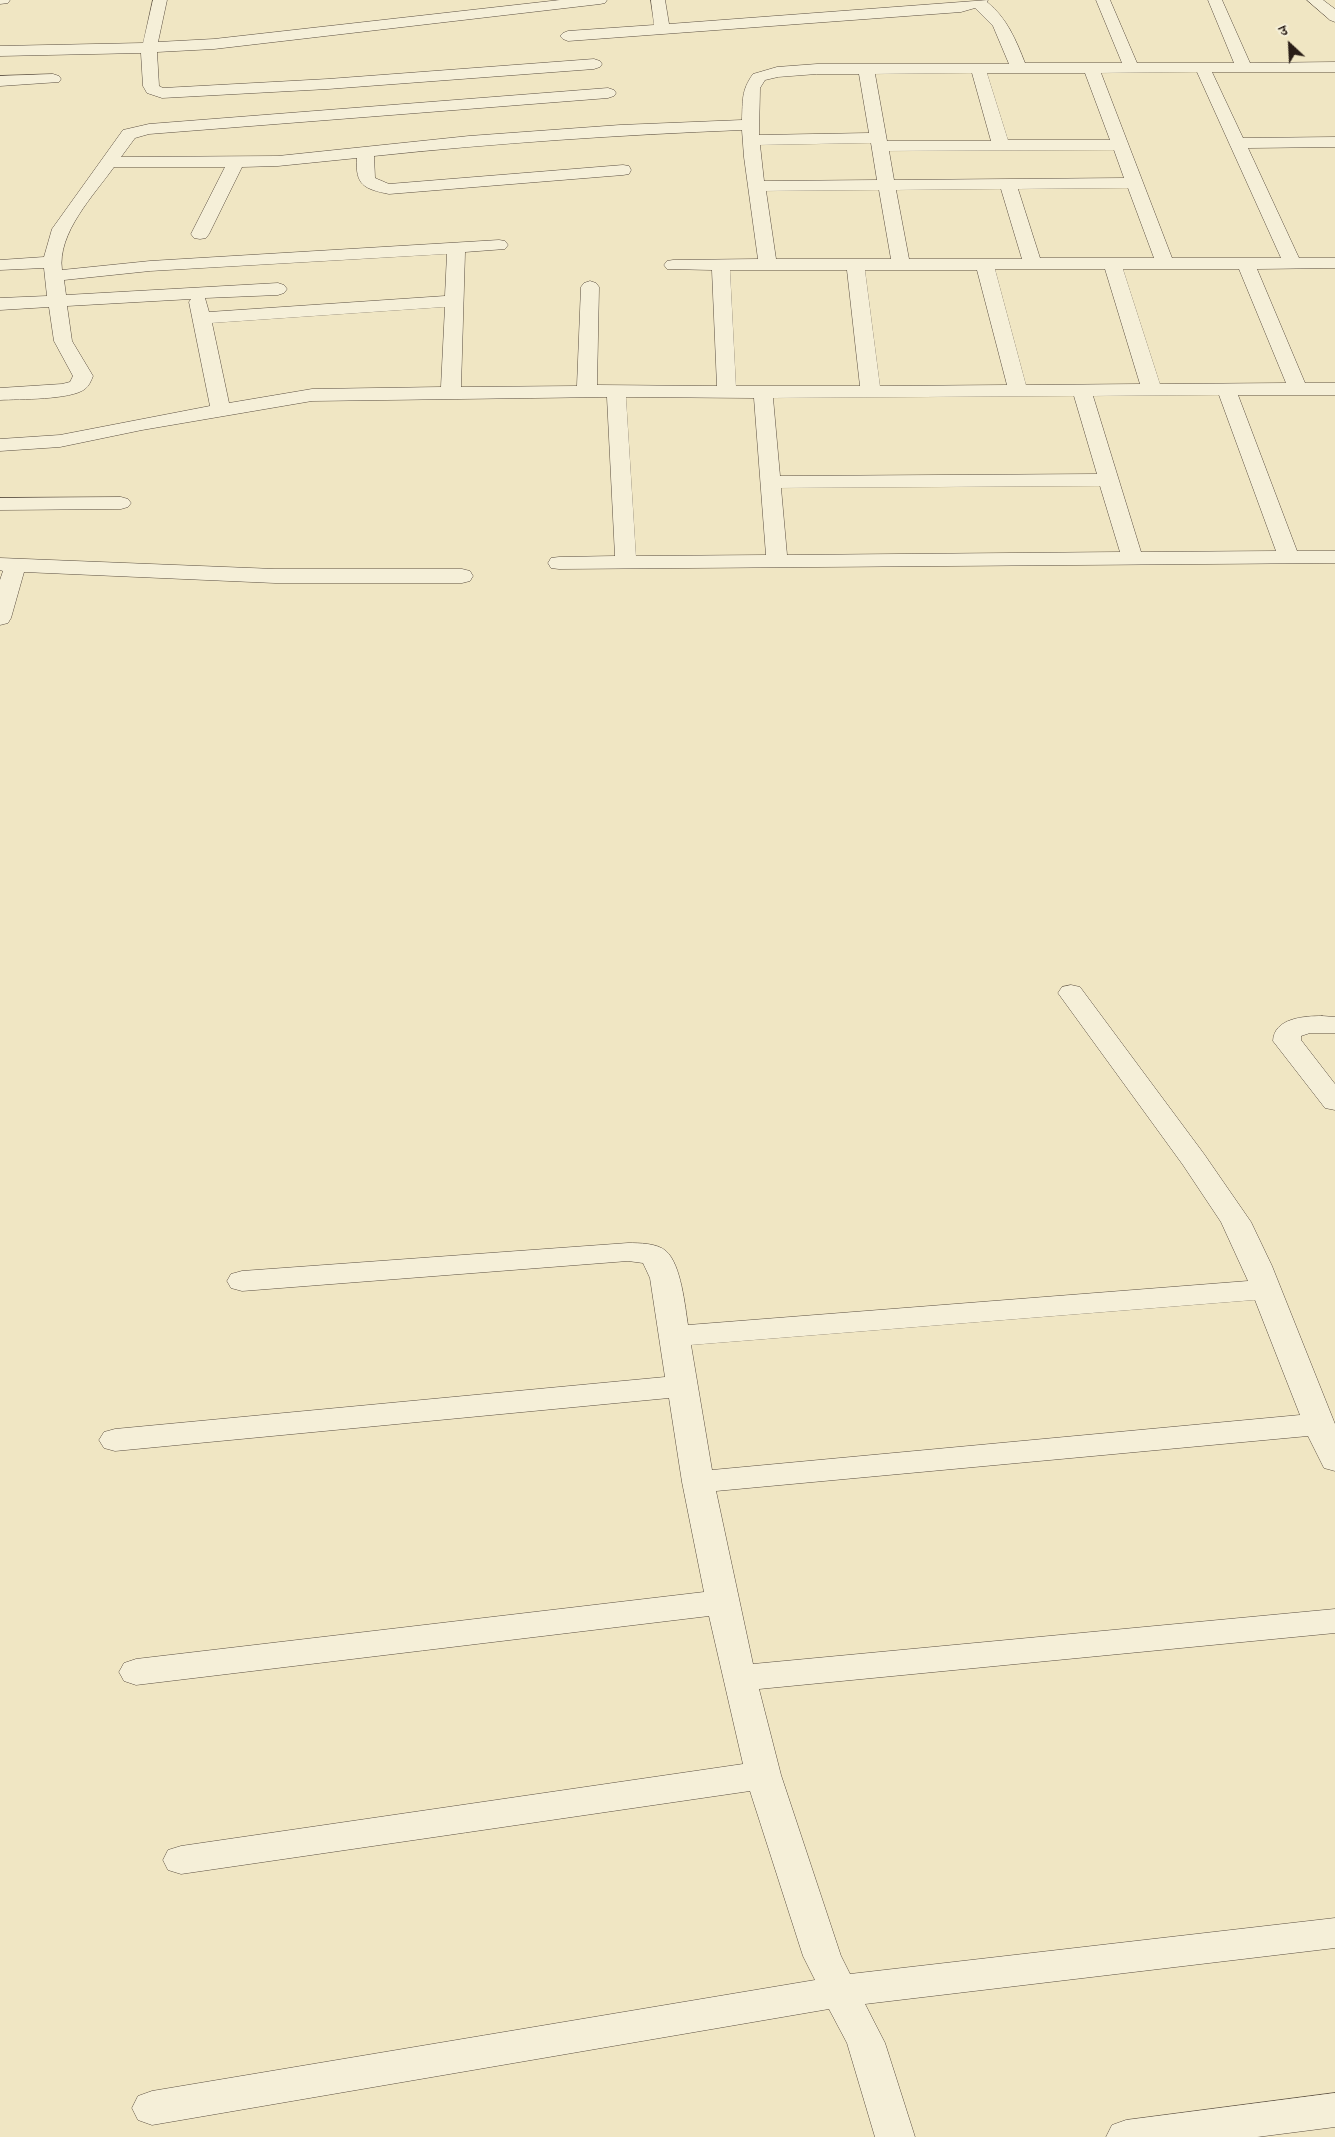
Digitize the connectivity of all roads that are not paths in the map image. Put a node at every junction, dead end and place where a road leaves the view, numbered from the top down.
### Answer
1 (160, 0) edge
2 (446, 0) edge
3 (600, 0) edge
4 (658, 0) edge
5 (1103, 0) edge
6 (1215, 0) edge
7 (1314, 0) edge
8 (980, 2) edge
9 (542, 6) junction
10 (455, 15) junction
11 (1335, 17) edge
12 (662, 28) junction
13 (568, 36) junction
14 (149, 49) junction
15 (0, 51) edge
16 (594, 64) junction
17 (1131, 67) junction
18 (1202, 67) junction
19 (1244, 67) junction
20 (1335, 67) edge
21 (866, 68) junction
22 (978, 68) junction
23 (1019, 68) junction
24 (1091, 68) junction
25 (53, 79) dead end
26 (0, 81) edge
27 (608, 93) junction
28 (620, 130) junction
29 (751, 132) junction
30 (878, 142) junction
31 (1335, 142) edge
32 (1237, 144) junction
33 (1121, 145) junction
34 (1001, 146) junction
35 (366, 152) junction
36 (110, 162) junction
37 (236, 162) junction
38 (623, 170) dead end
39 (1135, 183) junction
40 (885, 184) junction
41 (1008, 184) junction
42 (756, 186) junction
43 (200, 234) dead end
44 (499, 245) dead end
45 (456, 247) junction
46 (1246, 263) junction
47 (1292, 263) junction
48 (1335, 263) edge
49 (1165, 264) junction
50 (0, 265) edge
51 (673, 265) dead end
52 (721, 265) junction
53 (768, 265) junction
54 (855, 265) junction
55 (901, 265) junction
56 (984, 265) junction
57 (1033, 265) junction
58 (1113, 265) junction
59 (53, 269) junction
60 (590, 287) dead end
61 (278, 289) dead end
62 (196, 293) junction
63 (56, 300) junction
64 (454, 302) junction
65 (0, 304) edge
66 (202, 318) junction
67 (1298, 389) junction
68 (1335, 389) edge
69 (1152, 390) junction
70 (1226, 390) junction
71 (587, 391) junction
72 (616, 391) junction
73 (1018, 391) junction
74 (1082, 391) junction
75 (726, 392) junction
76 (763, 392) junction
77 (871, 392) junction
78 (451, 393) junction
79 (0, 394) edge
80 (221, 410) junction
81 (0, 445) edge
82 (1110, 480) junction
83 (771, 482) junction
84 (121, 503) dead end
85 (0, 504) edge
86 (1335, 557) edge
87 (1132, 558) junction
88 (1289, 558) junction
89 (777, 560) junction
90 (559, 562) dead end
91 (626, 562) junction
92 (7, 565) edge
93 (462, 576) dead end
94 (0, 618) edge
95 (1071, 993) dead end
96 (1335, 1025) edge
97 (1335, 1102) edge
98 (242, 1281) dead end
99 (1266, 1289) junction
100 (674, 1336) junction
101 (682, 1386) junction
102 (1319, 1424) junction
103 (115, 1440) dead end
104 (1335, 1460) edge
105 (698, 1482) junction
106 (723, 1602) junction
107 (1335, 1622) edge
108 (136, 1672) dead end
109 (739, 1678) junction
110 (763, 1775) junction
111 (181, 1860) dead end
112 (1335, 1934) edge
113 (841, 1991) junction
114 (152, 2108) dead end
115 (1335, 2110) edge
116 (895, 2137) edge
117 (1126, 2137) edge

1 - 14 street
2 - 10 street
3 - 9 street
4 - 12 street
5 - 17 street
6 - 19 street
7 - 11 street
8 - 12 street
8 - 23 street
9 - 10 street
9 - 13 street
10 - 14 street
12 - 13 street
13 - 16 street
14 - 15 street
14 - 16 street
16 - 27 street
17 - 18 street
17 - 24 street
18 - 19 street
18 - 32 street
19 - 20 street
21 - 22 street
21 - 29 street
21 - 30 street
22 - 23 street
22 - 34 street
23 - 24 street
24 - 33 street
25 - 26 street
27 - 28 street
27 - 36 street
28 - 29 street
28 - 35 street
29 - 30 street
29 - 42 street
30 - 34 street
30 - 40 street
31 - 32 street
32 - 47 street
33 - 34 street
33 - 39 street
35 - 37 street
35 - 38 street
36 - 37 street
36 - 59 street
37 - 43 street
39 - 41 street
39 - 49 street
40 - 41 street
40 - 42 street
40 - 55 street
41 - 57 street
42 - 53 street
44 - 45 street
45 - 59 street
45 - 64 street
46 - 47 street
46 - 49 street
46 - 67 street
47 - 48 street
49 - 58 street
50 - 59 street
51 - 52 street
52 - 53 street
52 - 75 street
53 - 54 street
54 - 55 street
54 - 77 street
55 - 56 street
56 - 57 street
56 - 73 street
57 - 58 street
58 - 69 street
59 - 63 street
60 - 71 street
61 - 62 street
62 - 63 street
62 - 66 street
63 - 65 street
63 - 79 street
64 - 66 street
64 - 78 street
66 - 80 street
67 - 68 street
67 - 70 street
69 - 70 street
69 - 74 street
70 - 88 street
71 - 72 street
71 - 78 street
72 - 75 street
72 - 91 street
73 - 74 street
73 - 77 street
74 - 82 street
75 - 76 street
76 - 77 street
76 - 83 street
78 - 80 street
80 - 81 street
82 - 83 street
82 - 87 street
83 - 89 street
84 - 85 street
86 - 88 street
87 - 88 street
87 - 89 street
89 - 91 street
90 - 91 street
92 - 93 street
92 - 94 street
95 - 99 street
96 - 97 street
98 - 100 street
99 - 100 street
99 - 102 street
100 - 101 street
101 - 103 street
101 - 105 street
102 - 104 street
102 - 105 street
105 - 106 street
106 - 108 street
106 - 109 street
107 - 109 street
109 - 110 street
110 - 111 street
110 - 113 street
112 - 113 street
113 - 114 street
113 - 116 street
115 - 117 street

